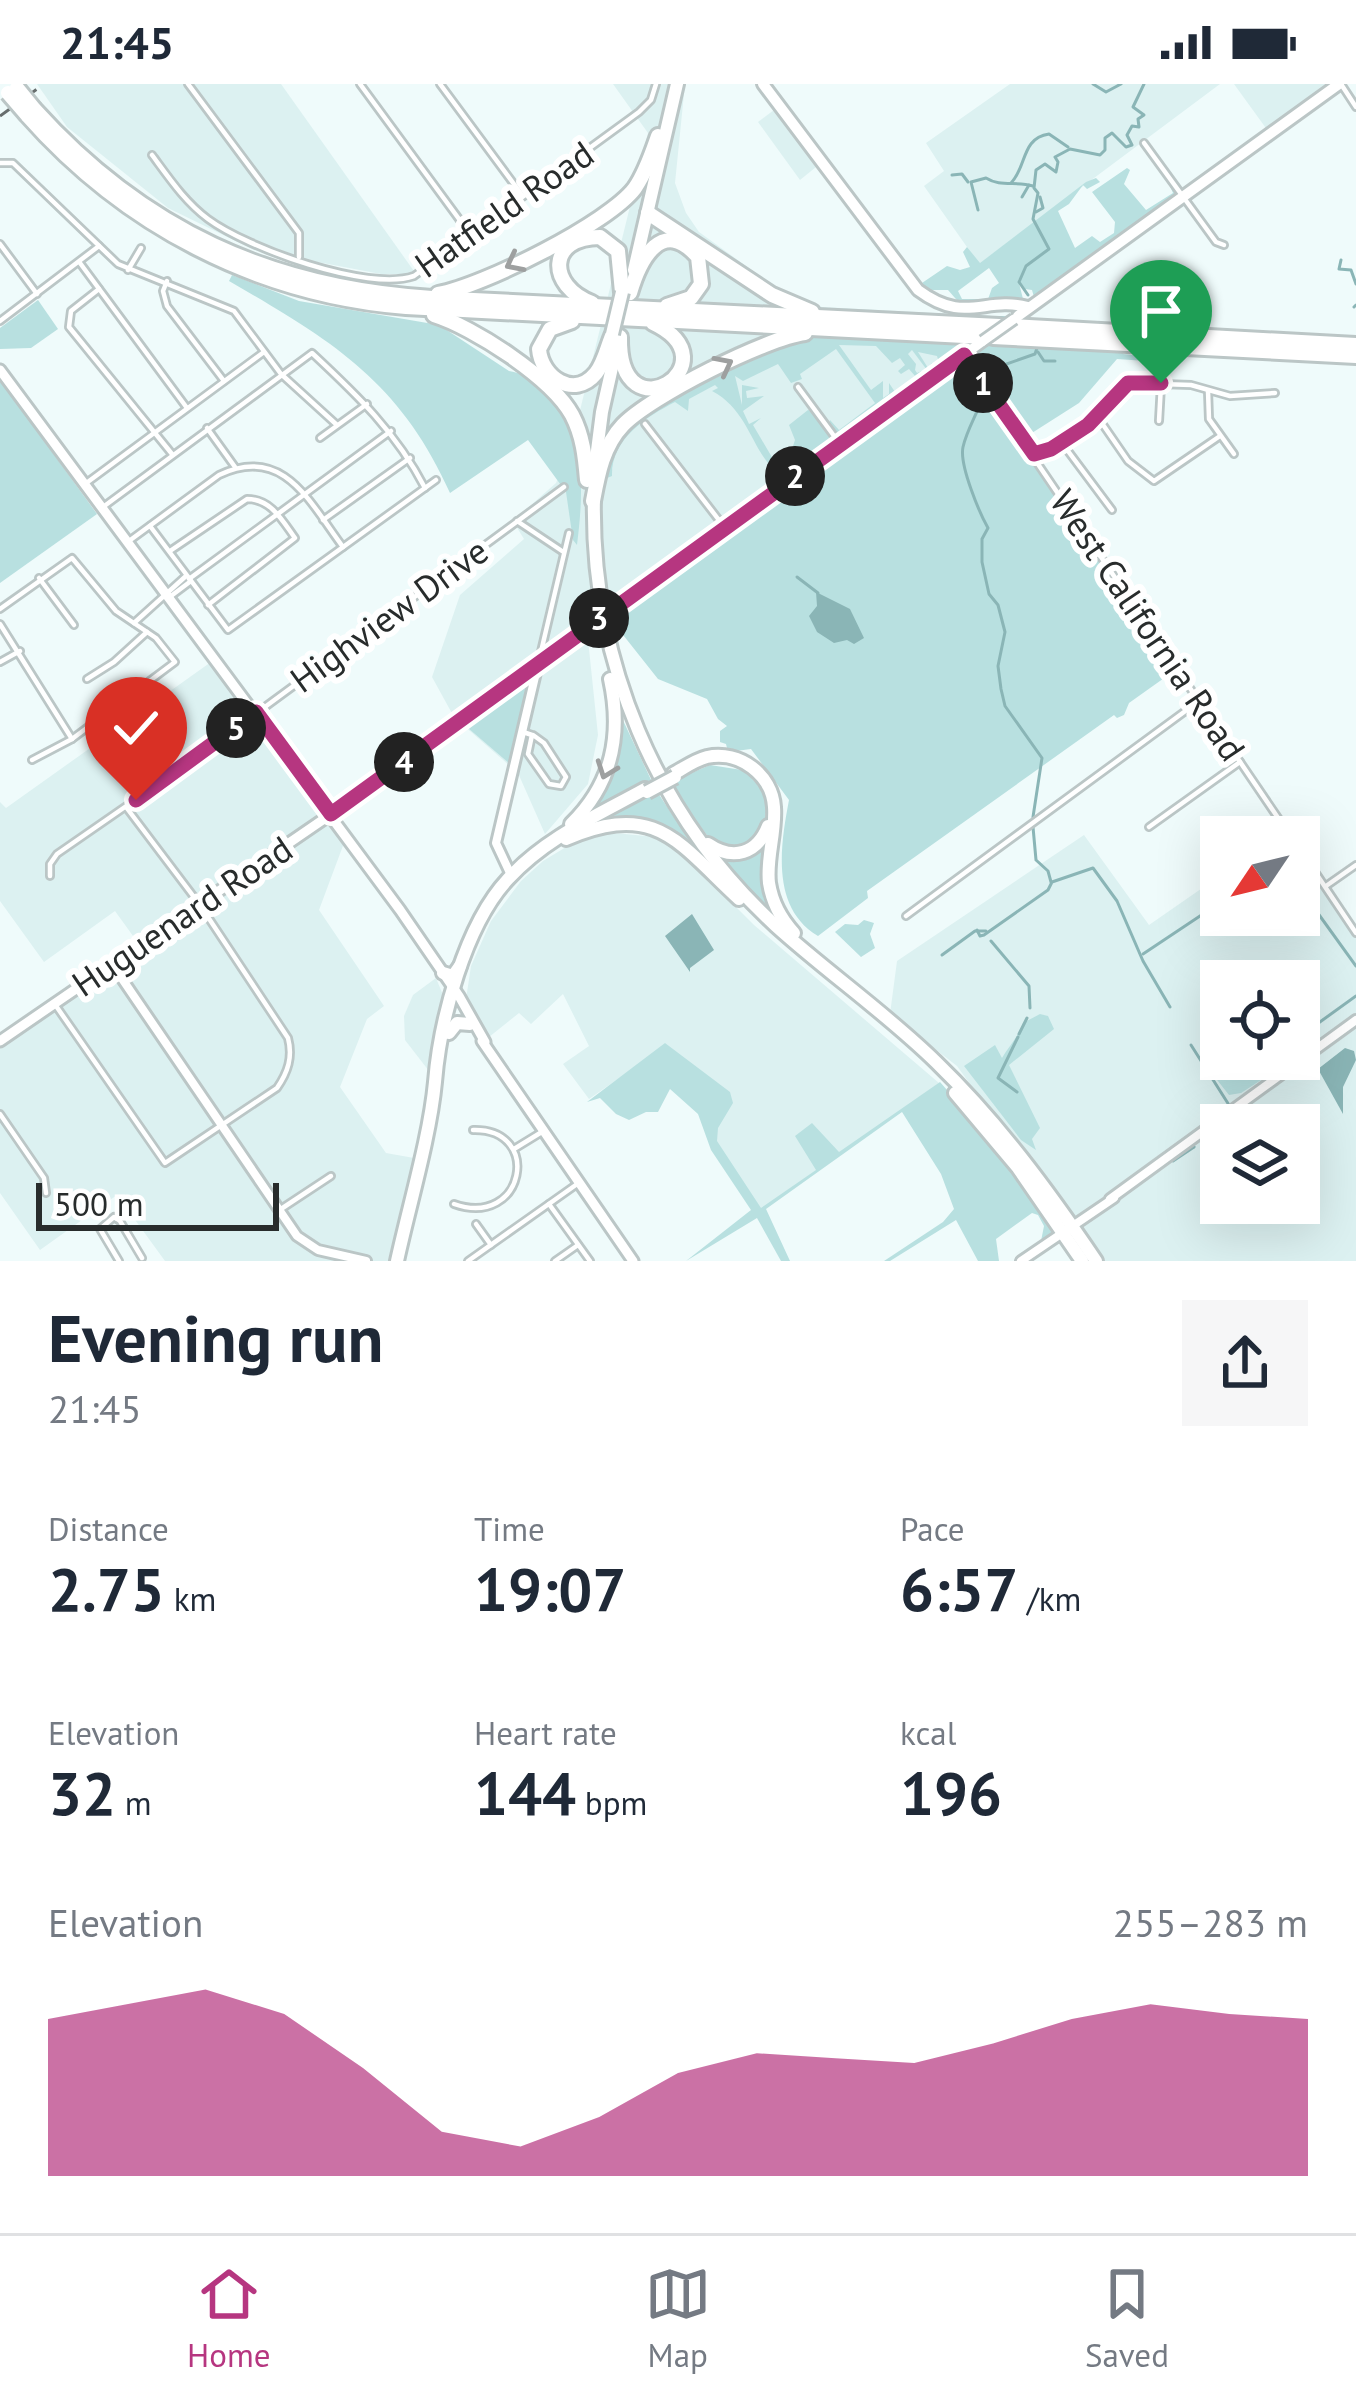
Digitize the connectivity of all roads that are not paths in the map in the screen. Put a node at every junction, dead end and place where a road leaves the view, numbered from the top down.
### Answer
1 (188, 84) edge
2 (360, 84) edge
3 (440, 84) edge
4 (656, 84) edge
5 (673, 84) edge
6 (764, 84) edge
7 (1340, 84) edge
8 (10, 87) edge
9 (1356, 107) edge
10 (658, 136) junction
11 (1144, 143) dead end
12 (152, 155) dead end
13 (4, 162) edge
14 (1183, 195) junction
15 (523, 196) junction
16 (648, 213) junction
17 (471, 235) junction
18 (0, 244) edge
19 (99, 245) junction
20 (1224, 245) dead end
21 (141, 248) dead end
22 (298, 259) junction
23 (80, 263) junction
24 (128, 270) junction
25 (167, 281) junction
26 (99, 289) junction
27 (626, 291) junction
28 (38, 294) junction
29 (405, 302) junction
30 (598, 312) junction
31 (649, 315) junction
32 (0, 320) edge
33 (840, 320) junction
34 (1009, 320) junction
35 (826, 329) junction
36 (616, 335) junction
37 (1356, 345) edge
38 (264, 351) junction
39 (967, 353) junction
40 (1356, 356) edge
41 (0, 370) edge
42 (281, 374) junction
43 (224, 381) junction
44 (1161, 383) junction
45 (798, 387) dead end
46 (1208, 391) junction
47 (1275, 393) dead end
48 (368, 404) junction
49 (187, 408) junction
50 (1097, 416) junction
51 (1159, 421) dead end
52 (645, 424) dead end
53 (338, 425) junction
54 (207, 428) junction
55 (391, 430) junction
56 (155, 432) junction
57 (1220, 436) junction
58 (320, 438) dead end
59 (1062, 442) junction
60 (840, 444) junction
61 (1051, 449) junction
62 (172, 454) junction
63 (1032, 454) junction
64 (1234, 454) dead end
65 (410, 458) junction
66 (1039, 464) junction
67 (235, 467) junction
68 (436, 480) dead end
69 (587, 480) junction
70 (85, 484) junction
71 (564, 487) dead end
72 (425, 488) junction
73 (304, 494) junction
74 (593, 501) junction
75 (103, 507) junction
76 (1112, 510) dead end
77 (277, 514) junction
78 (323, 520) junction
79 (517, 521) junction
80 (150, 526) junction
81 (724, 527) junction
82 (569, 532) dead end
83 (129, 541) junction
84 (344, 547) junction
85 (169, 552) junction
86 (565, 553) junction
87 (39, 578) junction
88 (189, 579) junction
89 (168, 595) junction
90 (208, 605) junction
91 (0, 609) edge
92 (134, 622) junction
93 (0, 624) edge
94 (74, 625) dead end
95 (147, 632) junction
96 (20, 651) junction
97 (0, 662) edge
98 (538, 663) junction
99 (609, 672) junction
100 (87, 679) dead end
101 (1199, 701) junction
102 (256, 712) junction
103 (527, 733) junction
104 (72, 739) junction
105 (32, 760) dead end
106 (1240, 762) junction
107 (674, 775) junction
108 (127, 807) junction
109 (680, 812) junction
110 (331, 814) junction
111 (1277, 816) edge
112 (1149, 827) dead end
113 (560, 840) junction
114 (1356, 865) edge
115 (50, 875) dead end
116 (511, 875) junction
117 (1320, 880) edge
118 (1325, 887) junction
119 (742, 902) junction
120 (200, 905) junction
121 (395, 905) junction
122 (906, 916) dead end
123 (1356, 933) edge
124 (112, 964) junction
125 (461, 965) junction
126 (443, 973) junction
127 (456, 997) junction
128 (54, 1004) junction
129 (874, 1007) junction
130 (1356, 1020) edge
131 (0, 1021) edge
132 (470, 1024) junction
133 (449, 1033) junction
134 (5, 1038) edge
135 (484, 1042) junction
136 (435, 1078) junction
137 (0, 1114) edge
138 (221, 1126) junction
139 (473, 1130) dead end
140 (544, 1130) junction
141 (12, 1131) junction
142 (2, 1138) edge
143 (513, 1150) junction
144 (332, 1176) dead end
145 (580, 1182) junction
146 (46, 1193) dead end
147 (454, 1204) dead end
148 (549, 1204) junction
149 (279, 1211) junction
150 (476, 1224) dead end
151 (1067, 1229) junction
152 (491, 1245) junction
153 (578, 1245) junction
154 (142, 1258) dead end
155 (1023, 1260) edge
156 (119, 1261) edge
157 (366, 1261) edge
158 (397, 1261) edge
159 (468, 1261) edge
160 (555, 1261) edge
161 (590, 1261) edge
162 (633, 1261) edge
163 (1082, 1261) edge
164 (1096, 1261) edge

1 - 22 street
2 - 17 street
3 - 15 street
4 - 15 street, Hatfield Road
5 - 10 highway
5 - 16 highway
6 - 34 main road
7 - 9 street
7 - 14 main road
8 - 29 highway, bridge
10 - 27 highway
10 -> 29 highway
11 - 14 street
12 - 22 street, Hatfield Road
13 - 19 street
14 - 20 street
14 - 34 main road
15 - 17 street, Hatfield Road
16 - 27 highway
16 - 33 highway
17 - 22 street, Hatfield Road
18 - 28 street
19 - 23 street
19 - 24 street
21 - 24 street
23 - 26 street
23 - 28 street
24 - 25 street
25 - 38 street
25 - 43 street
26 - 49 street
26 - 56 street
27 - 30 highway
27 - 31 highway
27 - 36 highway, bridge
28 - 32 street
29 - 30 highway
29 - 69 highway
30 - 31 highway
30 - 36 highway
31 - 33 highway
31 - 35 highway
31 - 36 highway
33 - 34 highway
34 - 35 highway
34 - 37 highway
34 - 39 main road, Huguenard Road, bridge
34 - 40 highway
74 -> 35 highway
36 - 69 highway
36 - 74 highway
38 - 42 street
38 - 43 street
39 - 60 main road, Huguenard Road
39 - 63 street, West California Road
41 - 70 main road
42 - 48 street
42 - 53 street
42 - 54 street
43 - 49 street
44 - 46 street
44 - 50 street
44 - 51 street
45 - 60 street
46 - 47 street
46 - 57 street
48 - 53 street
48 - 55 street
49 - 56 street
50 - 57 street
50 - 59 street
52 - 81 street
53 - 58 street
54 - 62 street
54 - 67 street
55 - 65 street
55 - 73 street
56 - 62 street
56 - 70 street
57 - 64 street
59 - 61 street
59 - 76 street
60 - 81 main road, Huguenard Road
61 - 63 street
61 - 66 street
62 - 75 street
63 - 66 street, West California Road
65 - 72 street
65 - 78 street
66 - 101 street, West California Road
67 - 73 street
67 - 80 street
68 - 72 street
69 - 99 highway
70 - 75 main road
71 - 79 street, Highview Drive
72 - 84 street
73 - 77 street
73 - 78 street
74 - 109 highway
75 - 83 main road
77 - 85 street
77 - 88 street
77 - 90 street
78 - 84 street
79 - 86 street
79 - 102 street, Highview Drive
80 - 83 street
80 - 85 street
81 - 98 main road, Huguenard Road, bridge
82 - 86 street
83 - 89 main road
84 - 90 street
85 - 88 street
86 - 98 street
87 - 91 street
87 - 92 street
87 - 94 street
88 - 89 street
88 - 90 street
89 - 92 street
89 - 102 main road
92 - 95 street
93 - 96 street
95 - 100 street
95 - 104 street
96 - 97 street
96 - 104 street
98 - 103 street
98 - 110 main road, Huguenard Road
99 -> 113 highway
99 - 119 highway
101 - 106 street, West California Road
101 - 122 street
102 - 108 street, Highview Drive
102 - 110 main road
103 - 103 street
103 - 116 street
104 - 105 street
106 - 111 street, West California Road
106 - 112 street
107 - 109 highway
107 - 113 highway, bridge
107 - 129 highway
108 - 115 street, Highview Drive
108 - 120 street
109 - 129 highway
110 - 120 main road, Huguenard Road
110 - 121 main road
113 - 116 highway
113 - 119 highway
113 - 127 highway
114 - 118 street
116 - 125 highway
117 - 118 street
118 - 123 street
119 - 151 highway
120 - 124 main road, Huguenard Road
120 - 138 street
121 - 126 main road
121 - 127 main road
124 - 128 main road, Huguenard Road
124 - 138 street
125 - 126 highway
125 - 127 highway
126 - 127 main road
127 - 132 main road
127 - 133 highway
127 - 135 main road
127 - 136 highway
128 - 134 main road, Huguenard Road
128 - 138 street
129 - 151 highway
130 - 151 street
131 - 134 main road
132 - 133 highway
132 - 135 main road
133 - 136 highway
135 - 140 main road
136 - 158 highway
137 - 141 street
138 - 149 street
139 - 143 street
140 - 143 street
140 - 145 main road
141 - 142 street
141 - 146 street
143 - 147 street
144 - 149 street
145 - 148 street
145 - 162 main road
148 - 152 street
148 - 153 street
149 - 157 street
150 - 152 street
151 - 155 street
151 - 163 highway
151 - 164 highway
152 - 159 street
153 - 160 street
153 - 161 street
154 - 156 street

